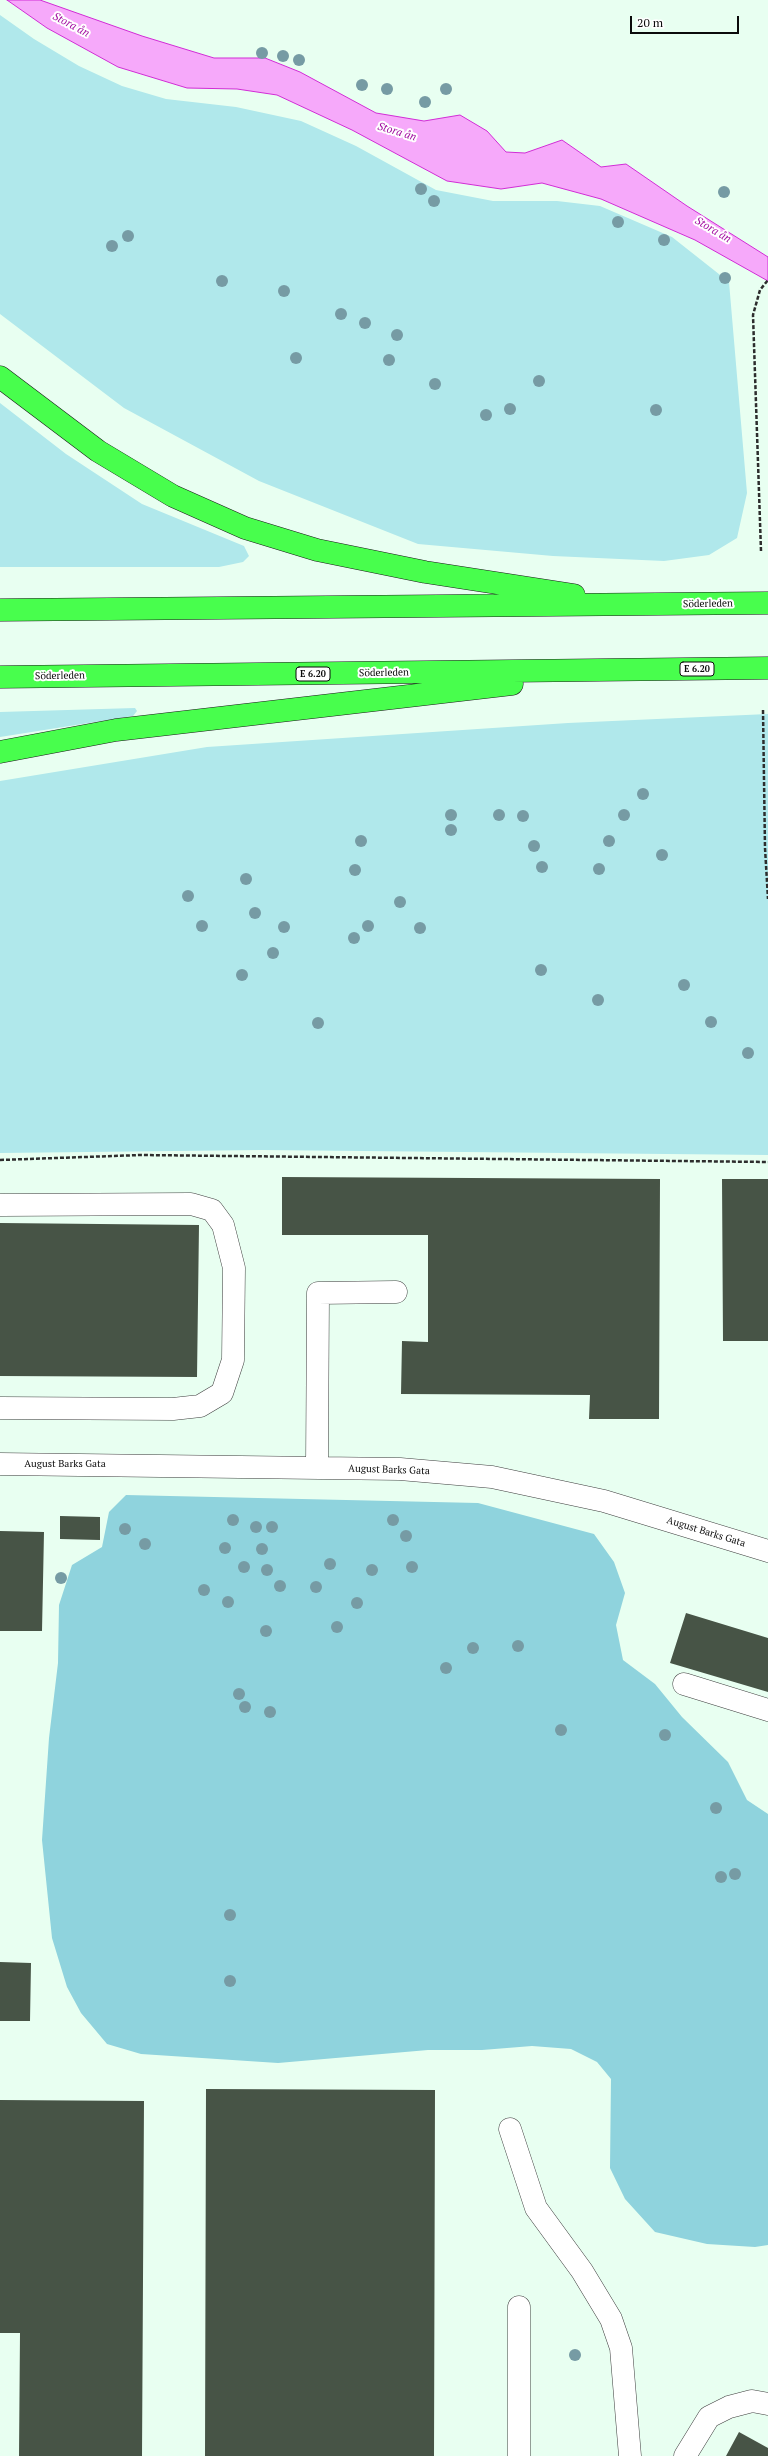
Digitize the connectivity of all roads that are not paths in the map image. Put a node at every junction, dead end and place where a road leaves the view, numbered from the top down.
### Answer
1 (0, 377) edge
2 (768, 603) edge
3 (638, 604) junction
4 (0, 610) edge
5 (768, 668) edge
6 (626, 670) junction
7 (0, 676) edge
8 (0, 752) edge
9 (0, 1205) edge
10 (396, 1292) dead end
11 (0, 1408) edge
12 (0, 1464) edge
13 (316, 1468) junction
14 (768, 1551) edge
15 (684, 1684) dead end
16 (768, 1710) edge
17 (510, 2128) dead end
18 (519, 2307) dead end
19 (768, 2404) edge
20 (519, 2456) edge
21 (630, 2456) edge
22 (685, 2456) edge

1 - 3 highway
2 - 3 highway, Söderleden
3 - 4 highway, Söderleden
5 - 6 highway, Söderleden / E 6.20
6 - 7 highway, Söderleden / E 6.20
6 - 8 highway
9 - 11 street
10 - 13 street
12 - 13 street, August Barks Gata
13 - 14 street, August Barks Gata
15 - 16 street
17 - 21 street
18 - 20 street
19 - 22 street

